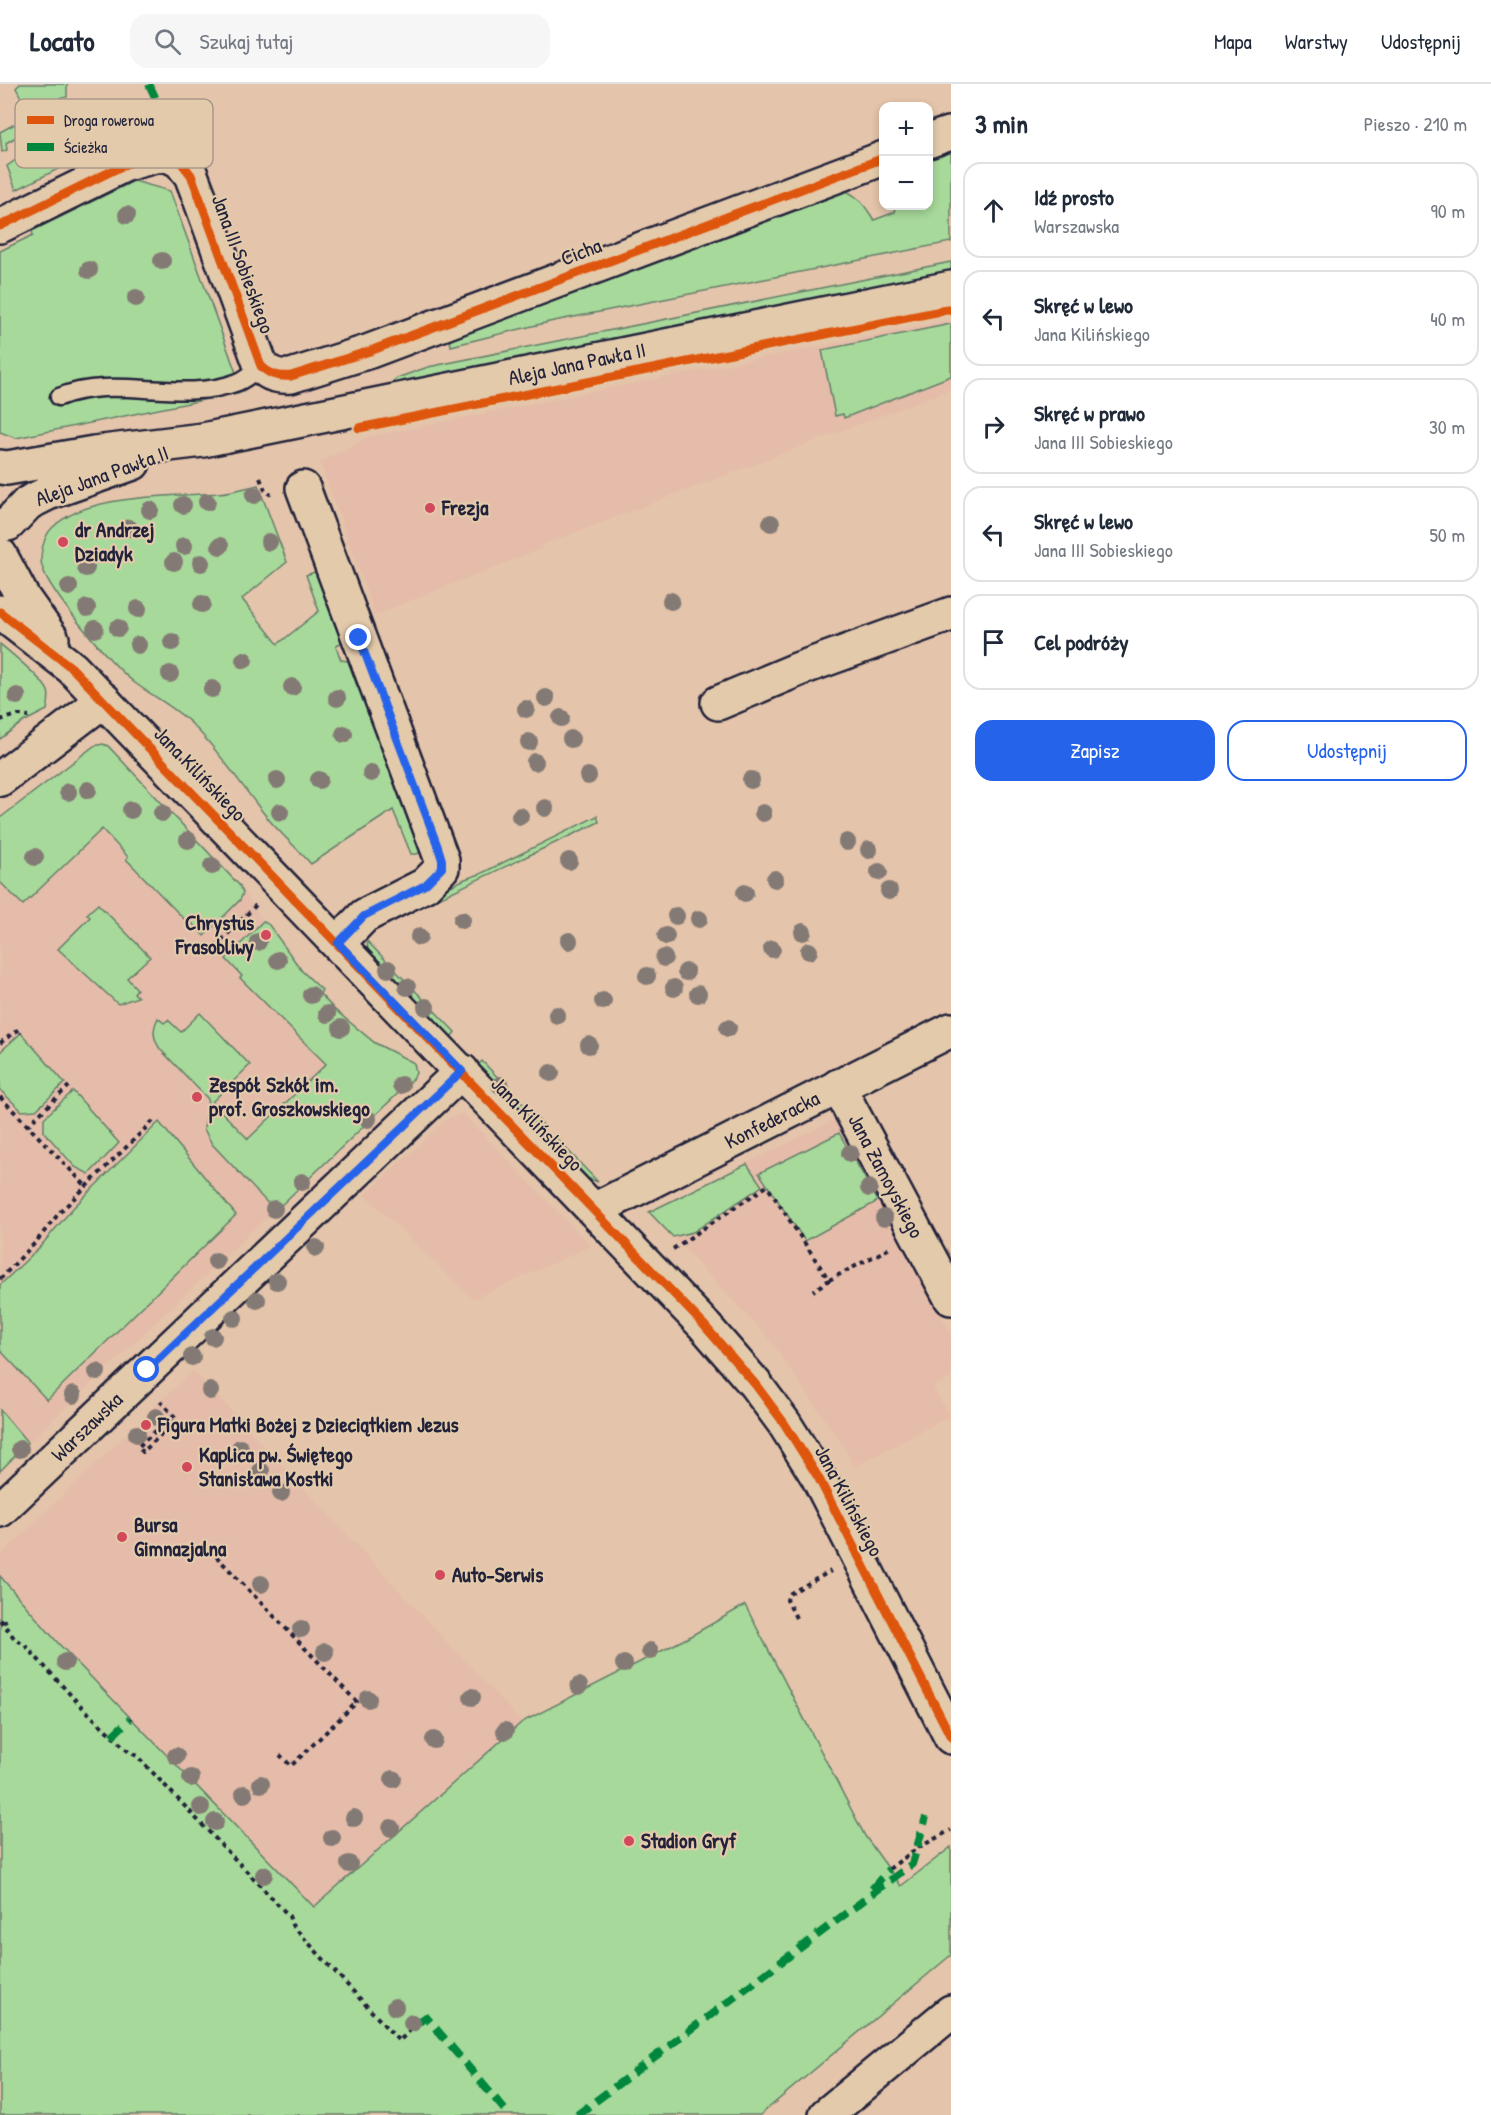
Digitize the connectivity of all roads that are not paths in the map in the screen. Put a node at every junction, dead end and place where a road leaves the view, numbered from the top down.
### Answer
1 (879, 160) edge
2 (118, 168) edge
3 (185, 168) edge
4 (0, 226) edge
5 (951, 288) edge
6 (276, 371) junction
7 (59, 397) dead end
8 (203, 440) junction
9 (0, 467) edge
10 (303, 488) dead end
11 (2, 533) edge
12 (0, 612) edge
13 (951, 614) edge
14 (72, 668) junction
15 (104, 700) junction
16 (718, 703) dead end
17 (0, 779) edge
18 (338, 943) junction
19 (951, 1030) edge
20 (462, 1071) junction
21 (838, 1086) junction
22 (594, 1210) junction
23 (951, 1298) edge
24 (0, 1510) edge
25 (951, 1737) edge
26 (951, 2012) edge
27 (826, 2115) edge

1 - 6 street, Cicha
2 - 4 street, Jana III Sobieskiego
3 - 6 street, Jana III Sobieskiego
5 - 8 street, Aleja Jana Pawła II
6 - 7 lane
8 - 9 street, Aleja Jana Pawła II
8 - 11 street, Aleja Jana Pawła II
10 - 18 street
11 - 14 street, Jana Kilińskiego
12 - 14 street, Jana Kilińskiego
13 - 16 street
14 - 15 street, Jana Kilińskiego
15 - 17 street
15 - 18 street, Jana Kilińskiego
18 - 20 street, Jana Kilińskiego
19 - 21 street, Konfederacka
20 - 22 street, Jana Kilińskiego
20 - 24 street, Warszawska
21 - 22 street, Konfederacka
21 - 23 street, Jana Zamoyskiego
22 - 25 street, Jana Kilińskiego
26 - 27 street

